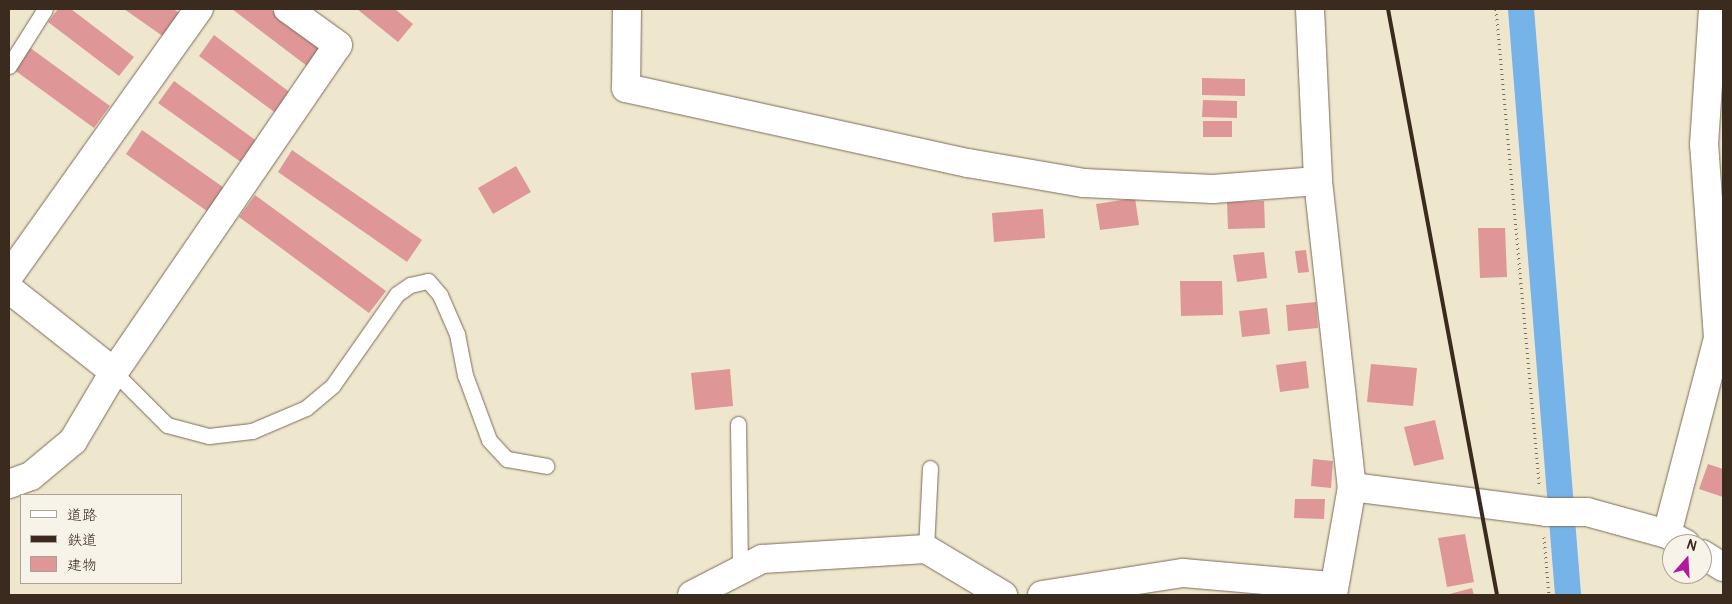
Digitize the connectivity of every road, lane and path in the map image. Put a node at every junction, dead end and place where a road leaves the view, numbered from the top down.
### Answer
1 (45, 9) edge
2 (199, 9) edge
3 (288, 9) edge
4 (627, 9) edge
5 (1310, 9) edge
6 (1496, 9) edge
7 (1713, 9) edge
8 (9, 66) edge
9 (1318, 181) junction
10 (9, 276) edge
11 (1719, 281) edge
12 (9, 289) edge
13 (114, 372) junction
14 (738, 424) dead end
15 (546, 466) dead end
16 (930, 468) dead end
17 (9, 484) edge
18 (1352, 488) junction
19 (1544, 511) junction
20 (1662, 534) edge
21 (1678, 534) edge
22 (926, 549) junction
23 (1712, 560) edge
24 (1723, 567) edge
25 (740, 572) junction
26 (1333, 591) edge
27 (692, 595) edge
28 (1003, 595) edge
29 (1042, 595) edge
30 (1549, 595) edge

1 - 8 lane
2 - 10 street
3 - 13 street
4 - 9 street
5 - 9 street
6 - 19 path
7 - 11 street
9 - 18 street
11 - 21 street
12 - 13 street
13 - 15 lane
13 - 17 street
14 - 25 lane
16 - 22 lane
18 - 19 street
18 - 26 street
19 - 20 street
19 - 30 path
22 - 25 street
22 - 28 street
23 - 24 street
25 - 27 street
26 - 29 street

